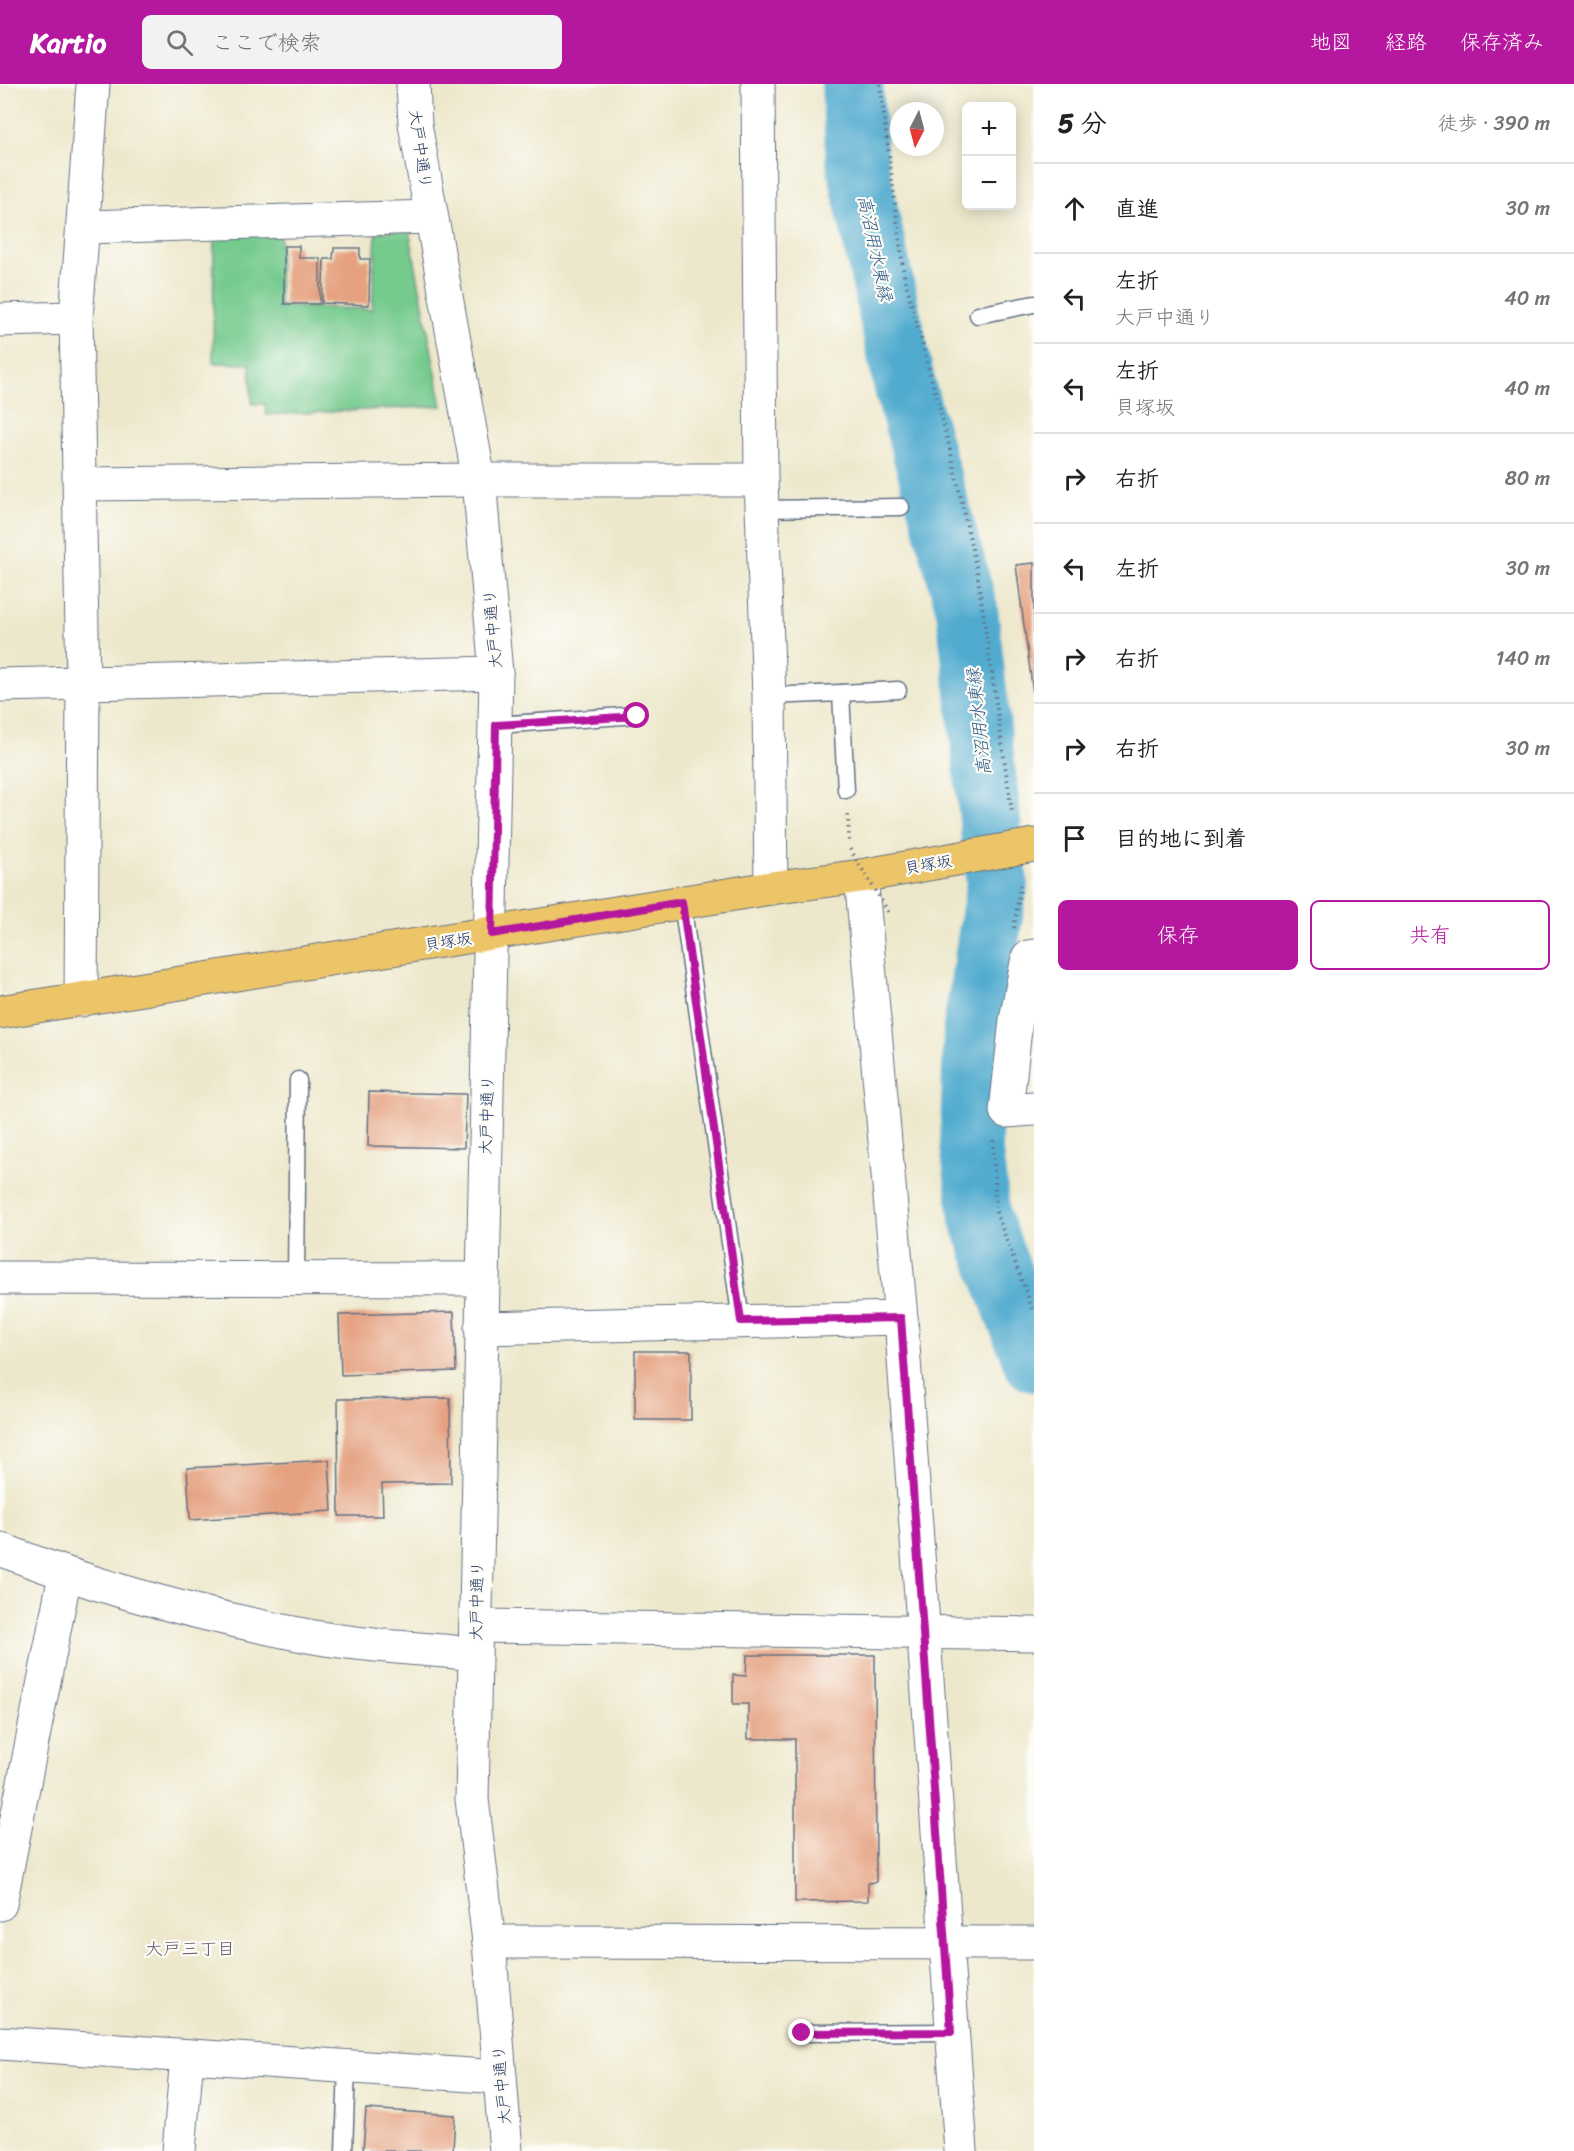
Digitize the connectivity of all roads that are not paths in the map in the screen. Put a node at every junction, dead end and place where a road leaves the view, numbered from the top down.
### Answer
1 (93, 84) edge
2 (413, 84) edge
3 (758, 84) edge
4 (431, 217) junction
5 (84, 227) junction
6 (1034, 304) edge
7 (978, 315) dead end
8 (76, 318) junction
9 (0, 320) edge
10 (479, 480) junction
11 (80, 484) junction
12 (761, 495) junction
13 (901, 507) dead end
14 (496, 673) junction
15 (83, 683) junction
16 (0, 685) edge
17 (898, 690) dead end
18 (841, 693) junction
19 (769, 696) junction
20 (637, 716) dead end
21 (496, 725) junction
22 (846, 790) road end
23 (1023, 847) edge
24 (855, 863) junction
25 (771, 888) junction
26 (682, 902) junction
27 (492, 934) junction
28 (1034, 956) edge
29 (81, 1000) junction
30 (0, 1012) edge
31 (298, 1080) dead end
32 (1034, 1109) edge
33 (0, 1278) edge
34 (296, 1279) junction
35 (481, 1279) junction
36 (901, 1318) junction
37 (741, 1321) junction
38 (481, 1328) junction
39 (0, 1549) edge
40 (65, 1575) junction
41 (923, 1633) junction
42 (1034, 1634) edge
43 (476, 1640) junction
44 (0, 1904) edge
45 (489, 1942) junction
46 (1034, 1943) edge
47 (945, 1944) junction
48 (951, 2032) junction
49 (802, 2033) dead end
50 (0, 2043) edge
51 (187, 2056) junction
52 (347, 2067) junction
53 (500, 2077) junction
54 (179, 2151) edge
55 (344, 2151) edge
56 (506, 2151) edge
57 (961, 2151) edge

1 - 5 street
2 - 4 street, 大戸中通り
3 - 12 street
4 - 5 street
4 - 10 street, 大戸中通り
5 - 8 street
6 - 7 lane
8 - 9 street
8 - 11 street
10 - 11 street
10 - 12 street
10 - 14 street, 大戸中通り
11 - 15 street
12 - 13 lane
12 - 19 street
14 - 15 street
14 - 21 street, 大戸中通り
15 - 16 street
15 - 29 street
17 - 18 lane
18 - 19 lane
18 - 22 lane
19 - 25 street
20 - 21 lane
21 - 27 street, 大戸中通り
23 - 24 main road, 貝塚坂
24 - 25 main road, 貝塚坂
24 - 36 street
25 - 26 main road, 貝塚坂
26 - 27 main road, 貝塚坂
26 - 37 lane
27 - 29 main road, 貝塚坂
27 - 35 street, 大戸中通り
28 - 32 street
29 - 30 main road, 貝塚坂
31 - 34 lane
33 - 34 street
34 - 35 street
35 - 38 street, 大戸中通り
36 - 37 street
36 - 41 street
37 - 38 street
38 - 43 street, 大戸中通り
39 - 40 street
40 - 43 street
40 - 44 street
41 - 42 street
41 - 43 street
41 - 47 street
43 - 45 street, 大戸中通り
45 - 47 street
45 - 53 street, 大戸中通り
46 - 47 street
47 - 48 street
48 - 49 lane
48 - 57 street
50 - 51 street
51 - 52 street
51 - 54 street
52 - 53 street
52 - 55 lane
53 - 56 street, 大戸中通り

